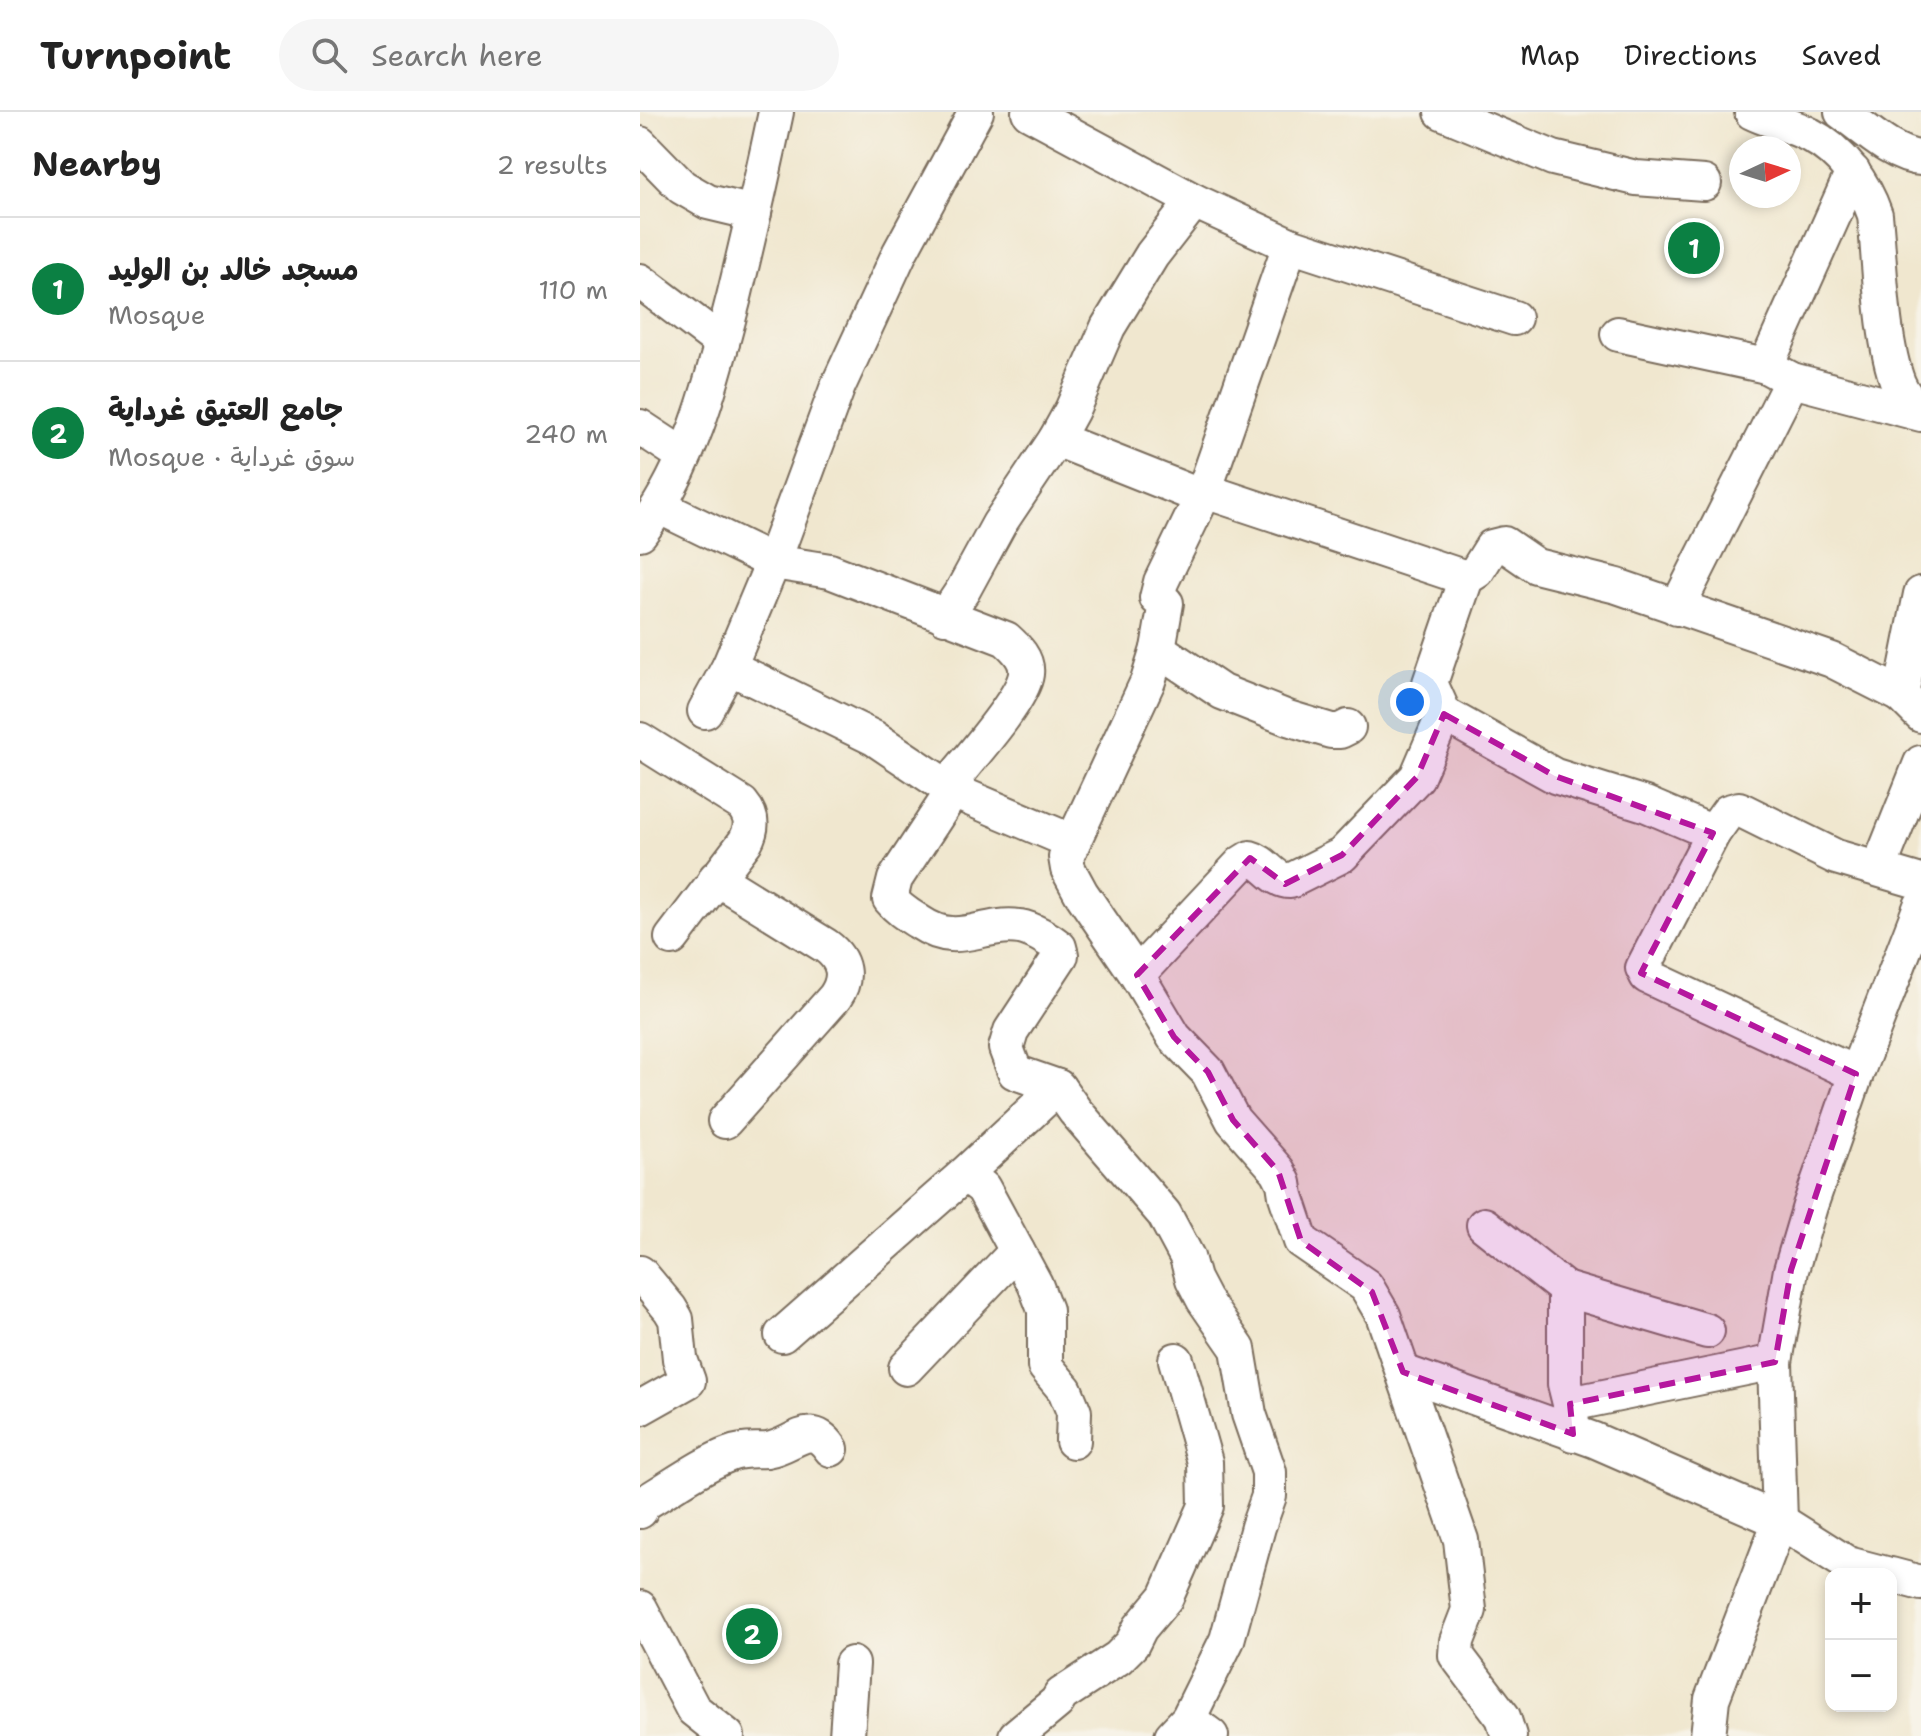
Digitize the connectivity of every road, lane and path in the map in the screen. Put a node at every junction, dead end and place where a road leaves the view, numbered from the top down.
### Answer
1 (776, 112) edge
2 (976, 112) edge
3 (1029, 112) edge
4 (1442, 112) edge
5 (1752, 112) edge
6 (1842, 112) edge
7 (640, 144) edge
8 (1921, 158) edge
9 (1853, 172) junction
10 (1704, 183) dead end
11 (1194, 201) junction
12 (754, 213) junction
13 (1290, 245) junction
14 (640, 281) edge
15 (1514, 318) dead end
16 (1618, 334) dead end
17 (722, 343) junction
18 (1779, 373) junction
19 (1921, 413) edge
20 (640, 427) edge
21 (1056, 439) junction
22 (684, 456) junction
23 (1202, 494) junction
24 (650, 520) edge
25 (773, 562) junction
26 (1466, 578) junction
27 (1921, 594) edge
28 (1677, 608) junction
29 (945, 617) junction
30 (1158, 649) junction
31 (729, 667) junction
32 (1911, 705) edge
33 (705, 711) dead end
34 (1444, 714) junction
35 (1348, 727) dead end
36 (640, 740) edge
37 (1921, 763) edge
38 (951, 788) junction
39 (1713, 833) junction
40 (1073, 842) junction
41 (1879, 868) junction
42 (716, 878) junction
43 (1921, 882) edge
44 (1921, 906) edge
45 (672, 938) dead end
46 (1137, 975) junction
47 (1856, 1074) junction
48 (1058, 1087) junction
49 (725, 1121) dead end
50 (965, 1174) junction
51 (1484, 1225) dead end
52 (1017, 1251) junction
53 (640, 1273) edge
54 (1565, 1289) junction
55 (1707, 1331) dead end
56 (782, 1335) dead end
57 (1176, 1360) dead end
58 (1775, 1362) junction
59 (906, 1368) dead end
60 (1403, 1372) junction
61 (640, 1408) edge
62 (1572, 1419) junction
63 (1073, 1441) dead end
64 (831, 1449) dead end
65 (640, 1511) edge
66 (1780, 1521) junction
67 (1863, 1568) edge
68 (1897, 1577) edge
69 (1921, 1583) edge
70 (640, 1608) edge
71 (852, 1664) dead end
72 (1190, 1730) edge
73 (727, 1736) edge
74 (847, 1736) edge
75 (1016, 1736) edge
76 (1509, 1736) edge
77 (1708, 1736) edge

1 - 12 street
2 - 25 street
3 - 11 street
4 - 10 street
5 - 9 street
6 - 8 street
7 - 12 street
9 - 18 street
9 - 19 street
11 - 13 street
11 - 21 street
12 - 17 street
13 - 15 street
13 - 23 street
14 - 17 street
16 - 18 street
17 - 22 street
18 - 19 street
18 - 28 street
20 - 22 street
21 - 23 street
21 - 29 street
22 - 24 street
23 - 26 street
23 - 30 street
24 - 25 street
25 - 29 street
25 - 31 street
26 - 28 street
26 - 34 street
27 - 32 street
28 - 32 street
29 - 38 street
30 - 35 street
30 - 40 street
31 - 33 street
31 - 38 street
34 - 39 street
34 - 46 street
36 - 42 street
37 - 41 street
38 - 40 street
38 - 48 street
39 - 41 street
39 - 47 street
40 - 46 street
41 - 43 street
42 - 45 street
42 - 49 street
44 - 47 street
46 - 60 street
47 - 58 street
48 - 50 street
48 - 72 street
50 - 52 street
50 - 56 street
51 - 54 street
52 - 59 street
52 - 63 street
53 - 61 street
54 - 55 street
54 - 62 street
57 - 75 street
58 - 62 street
58 - 66 street
60 - 62 street
60 - 76 street
62 - 66 street
64 - 65 street
66 - 67 street
66 - 77 street
68 - 69 street
70 - 73 street
71 - 74 street

